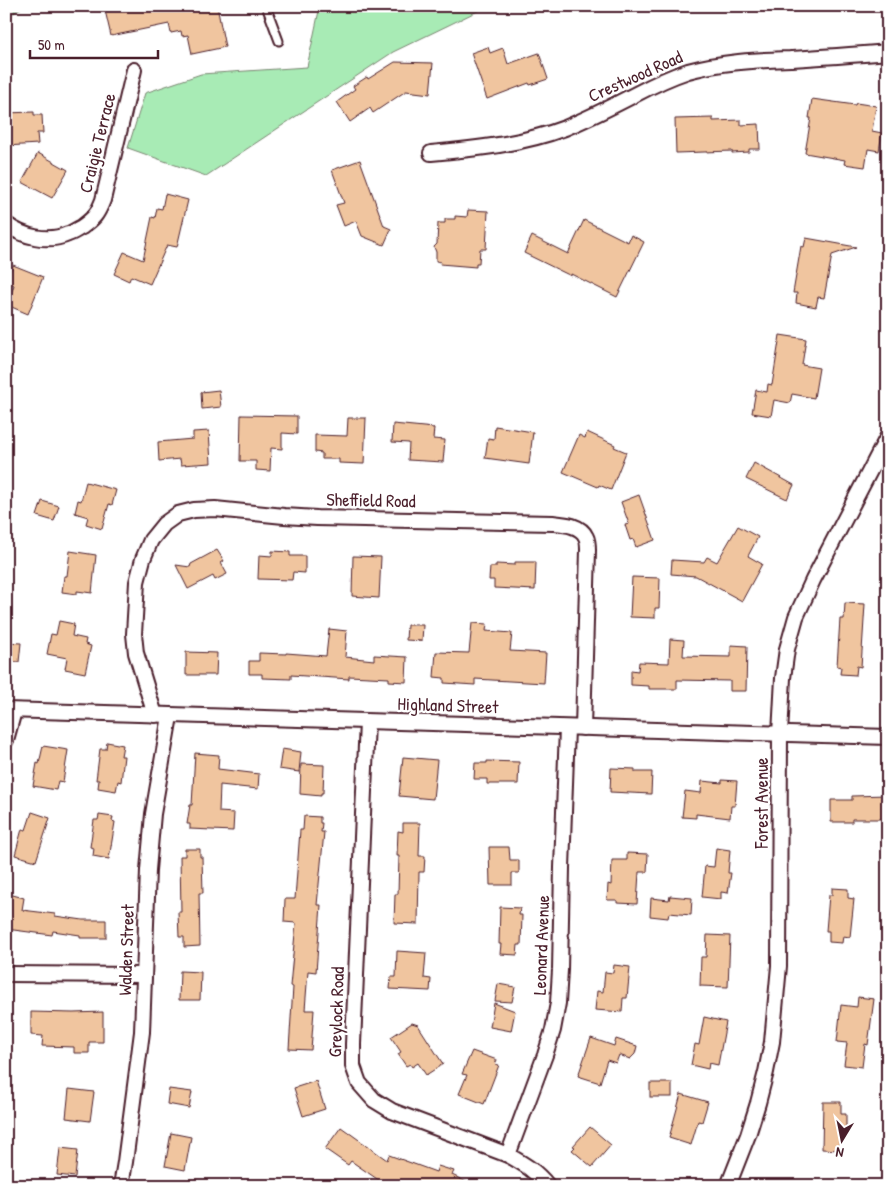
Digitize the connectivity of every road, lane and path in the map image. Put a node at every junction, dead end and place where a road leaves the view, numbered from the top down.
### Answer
1 (266, 6) edge
2 (279, 41) dead end
3 (888, 52) edge
4 (134, 70) dead end
5 (431, 153) dead end
6 (6, 224) edge
7 (888, 436) edge
8 (10, 711) edge
9 (154, 715) junction
10 (170, 716) junction
11 (367, 722) junction
12 (567, 728) junction
13 (583, 728) junction
14 (780, 734) junction
15 (888, 737) edge
16 (6, 740) edge
17 (6, 974) edge
18 (143, 975) junction
19 (508, 1155) junction
20 (121, 1186) edge
21 (548, 1186) edge
22 (728, 1186) edge

1 - 2 lane
3 - 5 street, Crestwood Road
4 - 6 street, Craigie Terrace
7 - 14 street, Forest Avenue
8 - 9 street, Highland Street
8 - 16 street
9 - 10 street, Highland Street
9 - 13 street, Sheffield Road
10 - 11 street, Highland Street
10 - 18 street, Walden Street
11 - 12 street, Highland Street
11 - 19 street, Greylock Road
12 - 13 street, Highland Street
12 - 19 street, Leonard Avenue
13 - 14 street, Highland Street
14 - 15 street, Highland Street
14 - 22 street, Forest Avenue
17 - 18 street
18 - 20 street, Walden Street
19 - 21 street, Greylock Road

